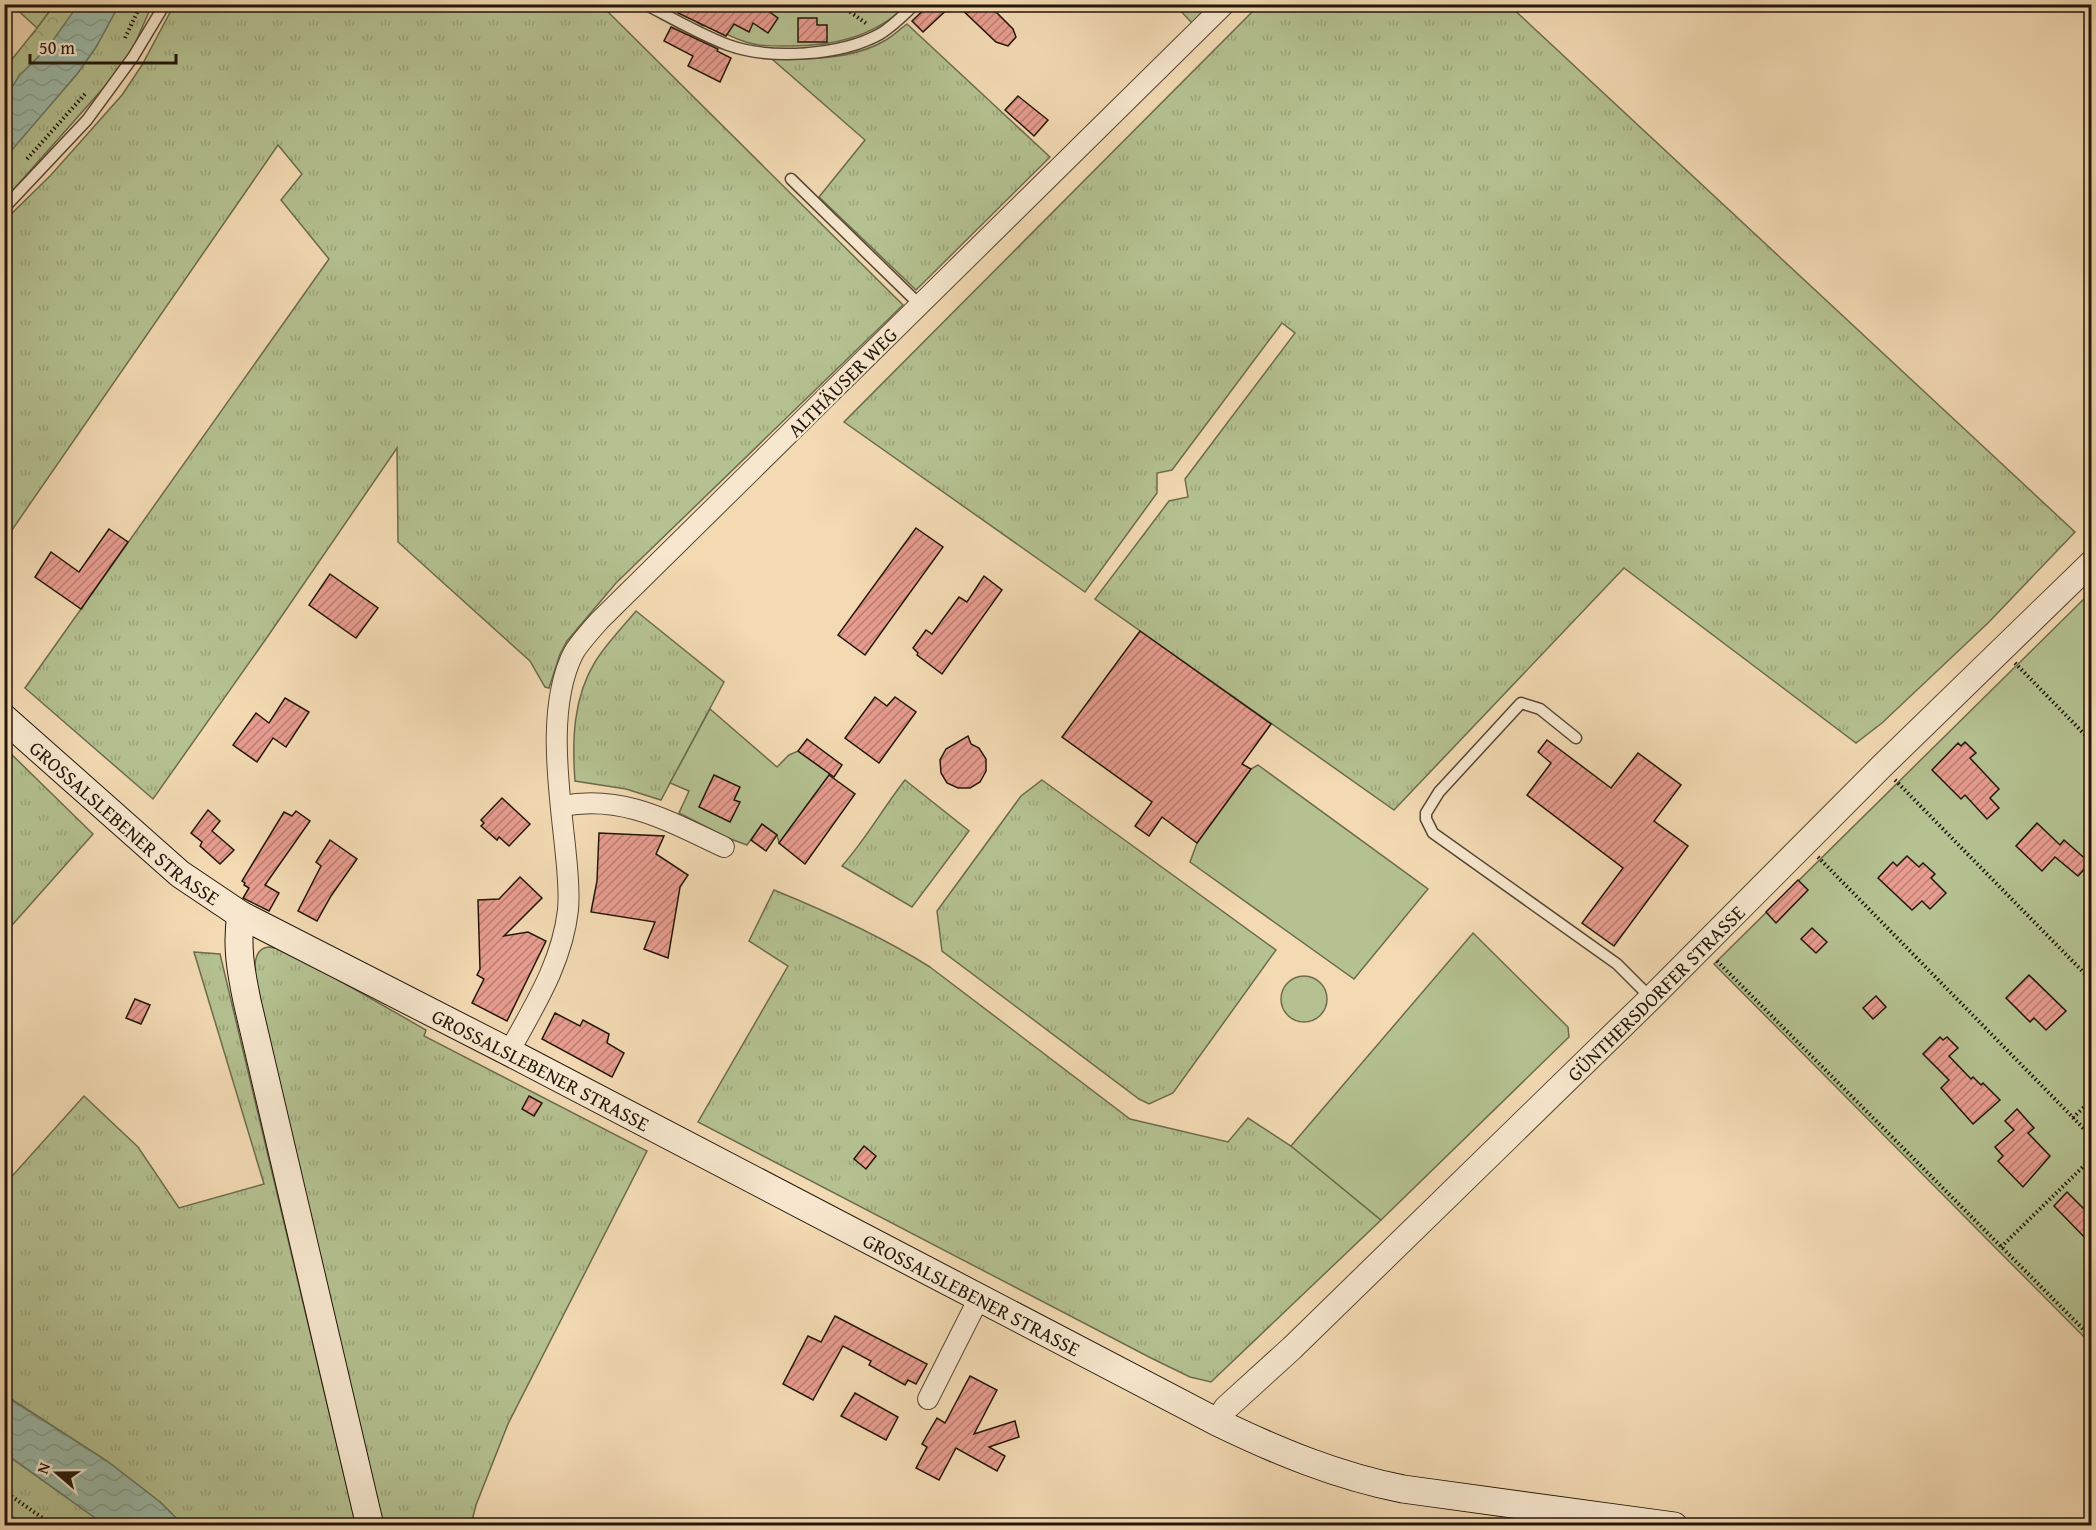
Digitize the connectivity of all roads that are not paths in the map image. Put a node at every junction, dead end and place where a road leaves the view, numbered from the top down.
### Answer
1 (165, 4) edge
2 (645, 4) edge
3 (915, 4) edge
4 (1225, 4) edge
5 (790, 179) dead end
6 (4, 208) edge
7 (920, 305) junction
8 (2091, 562) edge
9 (4, 718) edge
10 (1576, 738) dead end
11 (562, 806) junction
12 (724, 848) dead end
13 (241, 915) junction
14 (1651, 998) junction
15 (509, 1052) junction
16 (979, 1298) junction
17 (928, 1400) dead end
18 (1217, 1422) junction
19 (370, 1526) edge
20 (1674, 1526) edge

1 - 6 lane
2 - 3 lane
4 - 7 street, ALTHÄUSER WEG
5 - 7 lane
7 - 11 street, ALTHÄUSER WEG
8 - 14 street, GÜNTHERSDORFER STRASSE
9 - 13 main road, GROSSALSLEBENER STRASSE
10 - 14 lane
11 - 12 street
11 - 15 street, ALTHÄUSER WEG
13 - 15 main road, GROSSALSLEBENER STRASSE
13 - 19 main road
14 - 18 street, GÜNTHERSDORFER STRASSE
15 - 16 main road, GROSSALSLEBENER STRASSE
16 - 17 street
16 - 18 main road, GROSSALSLEBENER STRASSE
18 - 20 main road, GROSSALSLEBENER STRASSE

